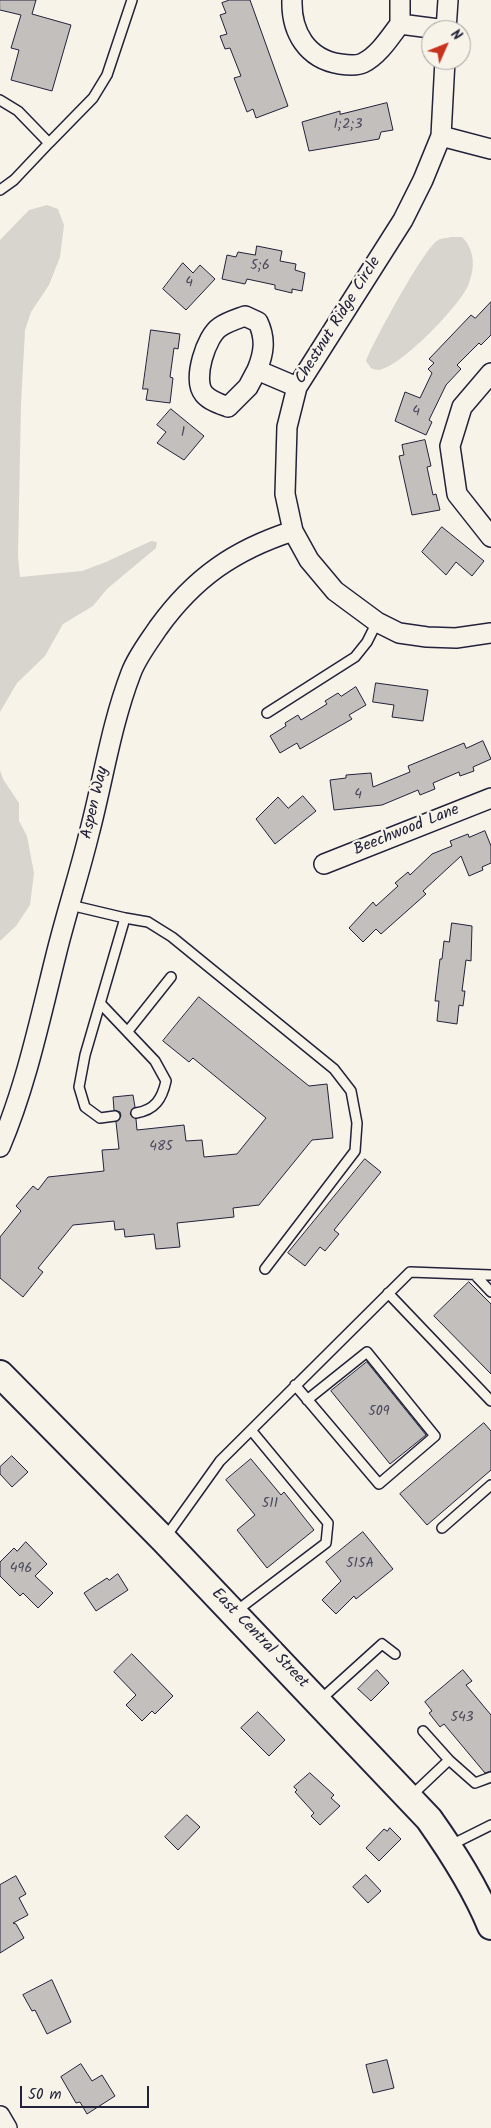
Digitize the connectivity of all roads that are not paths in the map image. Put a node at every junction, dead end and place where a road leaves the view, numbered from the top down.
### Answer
1 (132, 0) edge
2 (292, 0) edge
3 (400, 0) edge
4 (448, 0) edge
5 (447, 20) edge
6 (400, 24) junction
7 (421, 27) edge
8 (444, 70) edge
9 (0, 100) edge
10 (441, 136) junction
11 (50, 143) junction
12 (491, 149) edge
13 (0, 190) edge
14 (257, 370) junction
15 (491, 373) edge
16 (297, 387) junction
17 (293, 531) junction
18 (491, 537) edge
19 (377, 622) junction
20 (491, 633) edge
21 (267, 713) dead end
22 (491, 798) edge
23 (324, 864) dead end
24 (70, 905) junction
25 (125, 918) junction
26 (171, 977) dead end
27 (100, 1003) junction
28 (128, 1032) junction
29 (136, 1113) dead end
30 (115, 1116) dead end
31 (0, 1147) edge
32 (265, 1269) dead end
33 (475, 1275) junction
34 (491, 1275) edge
35 (491, 1292) edge
36 (388, 1293) junction
37 (0, 1374) edge
38 (295, 1386) junction
39 (307, 1400) junction
40 (491, 1401) edge
41 (251, 1430) junction
42 (491, 1485) edge
43 (442, 1528) dead end
44 (164, 1540) junction
45 (234, 1613) junction
46 (395, 1654) dead end
47 (319, 1702) junction
48 (423, 1731) dead end
49 (449, 1760) junction
50 (491, 1777) edge
51 (410, 1798) junction
52 (491, 1825) edge
53 (448, 1846) junction
54 (491, 1926) edge
55 (0, 2116) edge
56 (7, 2128) edge

1 - 11 lane
2 - 6 street
3 - 6 street
4 - 5 street
6 - 7 street
8 - 10 street, Chestnut Ridge Circle
9 - 11 lane
10 - 12 street
10 - 16 street, Chestnut Ridge Circle
11 - 13 lane
14 - 14 street
14 - 16 street
15 - 18 street
16 - 17 street, Chestnut Ridge Circle
17 - 19 street, Chestnut Ridge Circle
17 - 24 street, Aspen Way
19 - 20 street, Chestnut Ridge Circle
19 - 21 lane
22 - 23 street, Beechwood Lane
24 - 25 lane
24 - 31 street, Aspen Way
25 - 27 lane
25 - 32 lane
26 - 28 lane
27 - 28 lane
27 - 30 lane
28 - 29 lane
33 - 34 lane
33 - 35 lane
33 - 36 lane
36 - 38 lane
36 - 40 lane
37 - 44 main road, East Central Street
38 - 39 lane
38 - 41 lane
39 - 39 lane
41 - 44 lane
41 - 45 lane
42 - 43 lane
44 - 45 main road, East Central Street
45 - 47 main road, East Central Street
46 - 47 lane
47 - 51 main road, East Central Street
48 - 49 lane
49 - 50 lane
49 - 51 lane
51 - 53 main road, East Central Street
52 - 53 lane
53 - 54 main road, East Central Street
55 - 56 street

